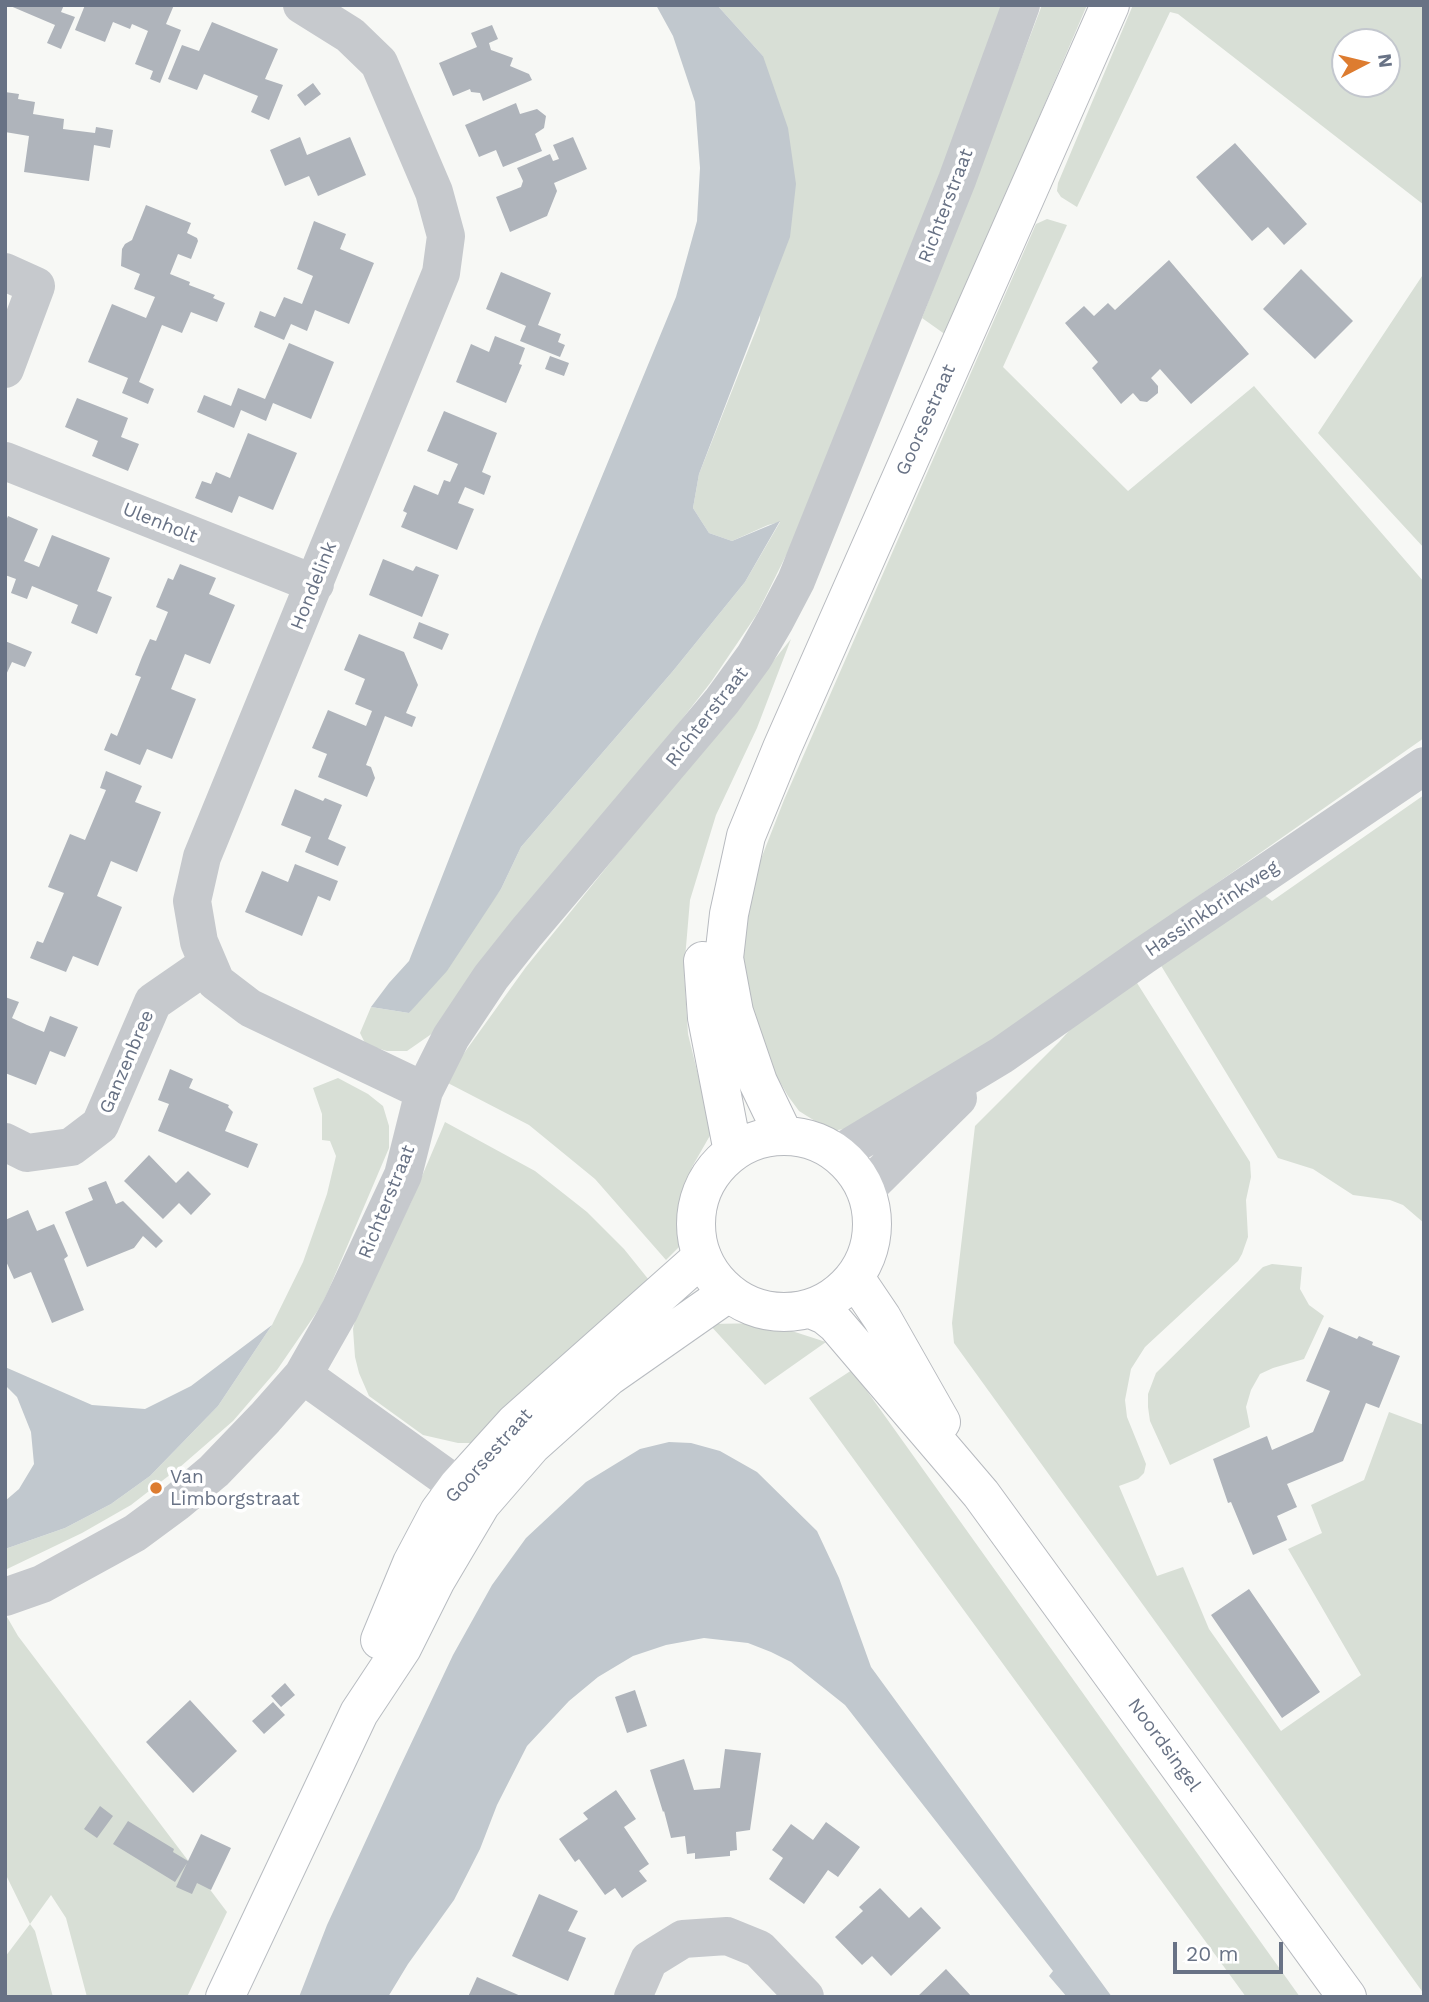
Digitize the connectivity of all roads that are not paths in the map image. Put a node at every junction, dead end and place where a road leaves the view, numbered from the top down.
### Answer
1 (302, 5) edge
2 (1021, 5) edge
3 (1110, 5) edge
4 (5, 272) edge
5 (5, 369) edge
6 (5, 461) edge
7 (315, 584) junction
8 (1424, 766) edge
9 (746, 836) junction
10 (208, 964) junction
11 (1002, 1055) junction
12 (424, 1091) junction
13 (784, 1136) junction
14 (5, 1142) edge
15 (733, 1152) junction
16 (838, 1154) junction
17 (865, 1190) junction
18 (702, 1257) junction
19 (855, 1278) junction
20 (728, 1293) junction
21 (811, 1309) junction
22 (303, 1375) junction
23 (981, 1494) junction
24 (469, 1495) junction
25 (5, 1597) edge
26 (225, 1997) edge
27 (633, 1997) edge
28 (805, 1997) edge
29 (1348, 1997) edge

1 - 7 street, Hondelink
2 - 12 street, Richterstraat
3 - 9 main road, Goorsestraat
4 - 5 street
6 - 7 street, Ulenholt
7 - 10 street, Hondelink
8 - 11 street, Hassinkbrinkweg
9 - 13 main road, Goorsestraat
9 - 15 main road, Goorsestraat
10 - 12 street, Hondelink
10 - 14 street, Ganzenbree
11 - 16 street, Hassinkbrinkweg
11 - 17 street, Hassinkbrinkweg
12 - 22 street, Richterstraat
13 - 15 main road
13 - 16 main road
15 - 18 main road
16 - 17 main road
17 - 19 main road
18 - 20 main road
18 - 24 main road, Goorsestraat
19 - 21 main road
19 - 23 main road, Noordsingel
20 - 21 main road
20 - 24 main road, Goorsestraat
21 - 23 main road, Noordsingel
22 - 24 street
22 - 25 street, Richterstraat
23 - 29 main road, Noordsingel
24 - 26 main road, Goorsestraat
27 - 28 street

